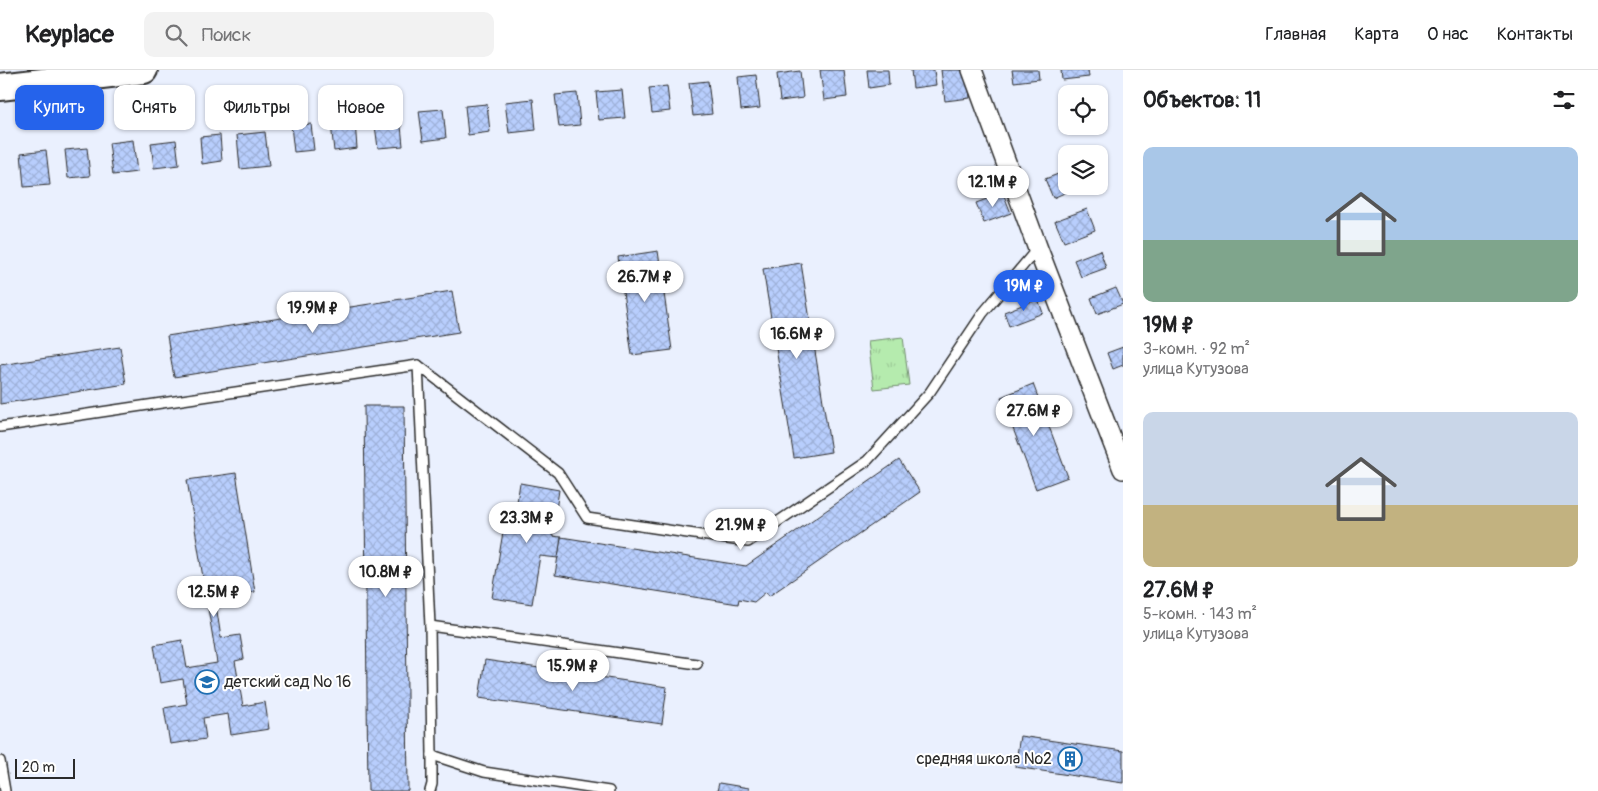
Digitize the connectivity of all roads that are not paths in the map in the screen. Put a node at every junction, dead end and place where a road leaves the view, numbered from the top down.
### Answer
1 (144, 70) edge
2 (972, 70) edge
3 (0, 87) edge
4 (1038, 249) junction
5 (418, 365) junction
6 (0, 427) edge
7 (1123, 469) edge
8 (430, 626) junction
9 (697, 664) dead end
10 (432, 755) junction
11 (0, 761) edge
12 (5, 791) edge
13 (430, 791) edge
14 (609, 791) edge

1 - 3 main road
2 - 4 street
4 - 5 lane
4 - 7 street
5 - 6 lane
5 - 8 lane
8 - 9 lane
8 - 10 lane
10 - 13 lane
10 - 14 lane
11 - 12 lane

